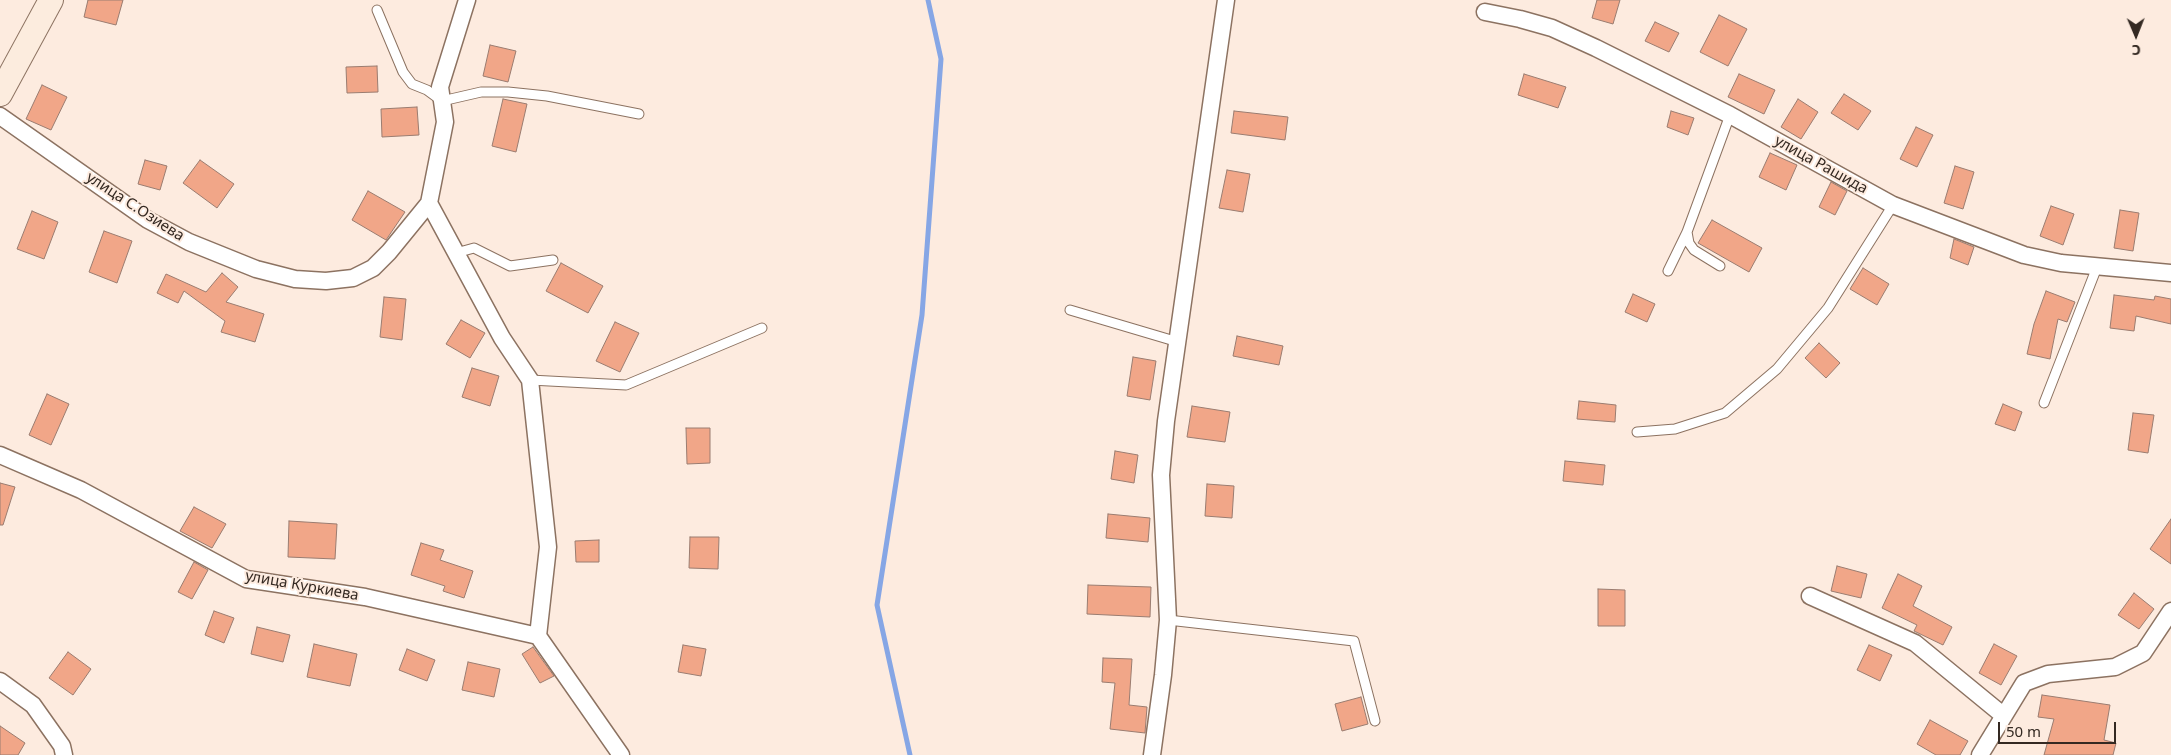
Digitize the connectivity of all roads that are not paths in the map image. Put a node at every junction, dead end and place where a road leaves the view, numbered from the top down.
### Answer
1 (52, 0) edge
2 (467, 0) edge
3 (1226, 0) edge
4 (377, 10) dead end
5 (1485, 12) dead end
6 (0, 94) edge
7 (442, 101) junction
8 (639, 114) dead end
9 (1730, 115) junction
10 (0, 116) edge
11 (429, 202) junction
12 (1893, 205) junction
13 (1687, 232) junction
14 (456, 253) junction
15 (553, 260) dead end
16 (1720, 266) dead end
17 (2097, 267) junction
18 (1668, 271) dead end
19 (2171, 273) edge
20 (1070, 310) dead end
21 (762, 328) dead end
22 (1178, 342) junction
23 (530, 380) junction
24 (2044, 403) dead end
25 (1637, 432) dead end
26 (0, 455) edge
27 (1810, 596) dead end
28 (2171, 611) edge
29 (1168, 620) junction
30 (538, 636) junction
31 (0, 681) edge
32 (2004, 716) junction
33 (1376, 721) dead end
34 (64, 755) edge
35 (621, 755) edge
36 (1152, 755) edge
37 (1980, 755) edge

1 - 6 street
2 - 7 street, улица С.Озиева
3 - 22 street
4 - 7 lane
5 - 9 street, улица Рашида
7 - 8 lane
7 - 11 street, улица С.Озиева
9 - 12 street, улица Рашида
9 - 13 lane
10 - 11 street, улица С.Озиева
11 - 14 street
12 - 17 street, улица Рашида
12 - 25 lane
13 - 16 lane
13 - 18 lane
14 - 15 lane
14 - 23 street
17 - 19 street, улица Рашида
17 - 24 lane
20 - 22 lane
21 - 23 lane
22 - 29 street
23 - 30 street
26 - 30 street, улица Куркиева
27 - 32 street
28 - 32 street
29 - 33 lane
29 - 36 street
30 - 35 street
31 - 34 street
32 - 37 street

